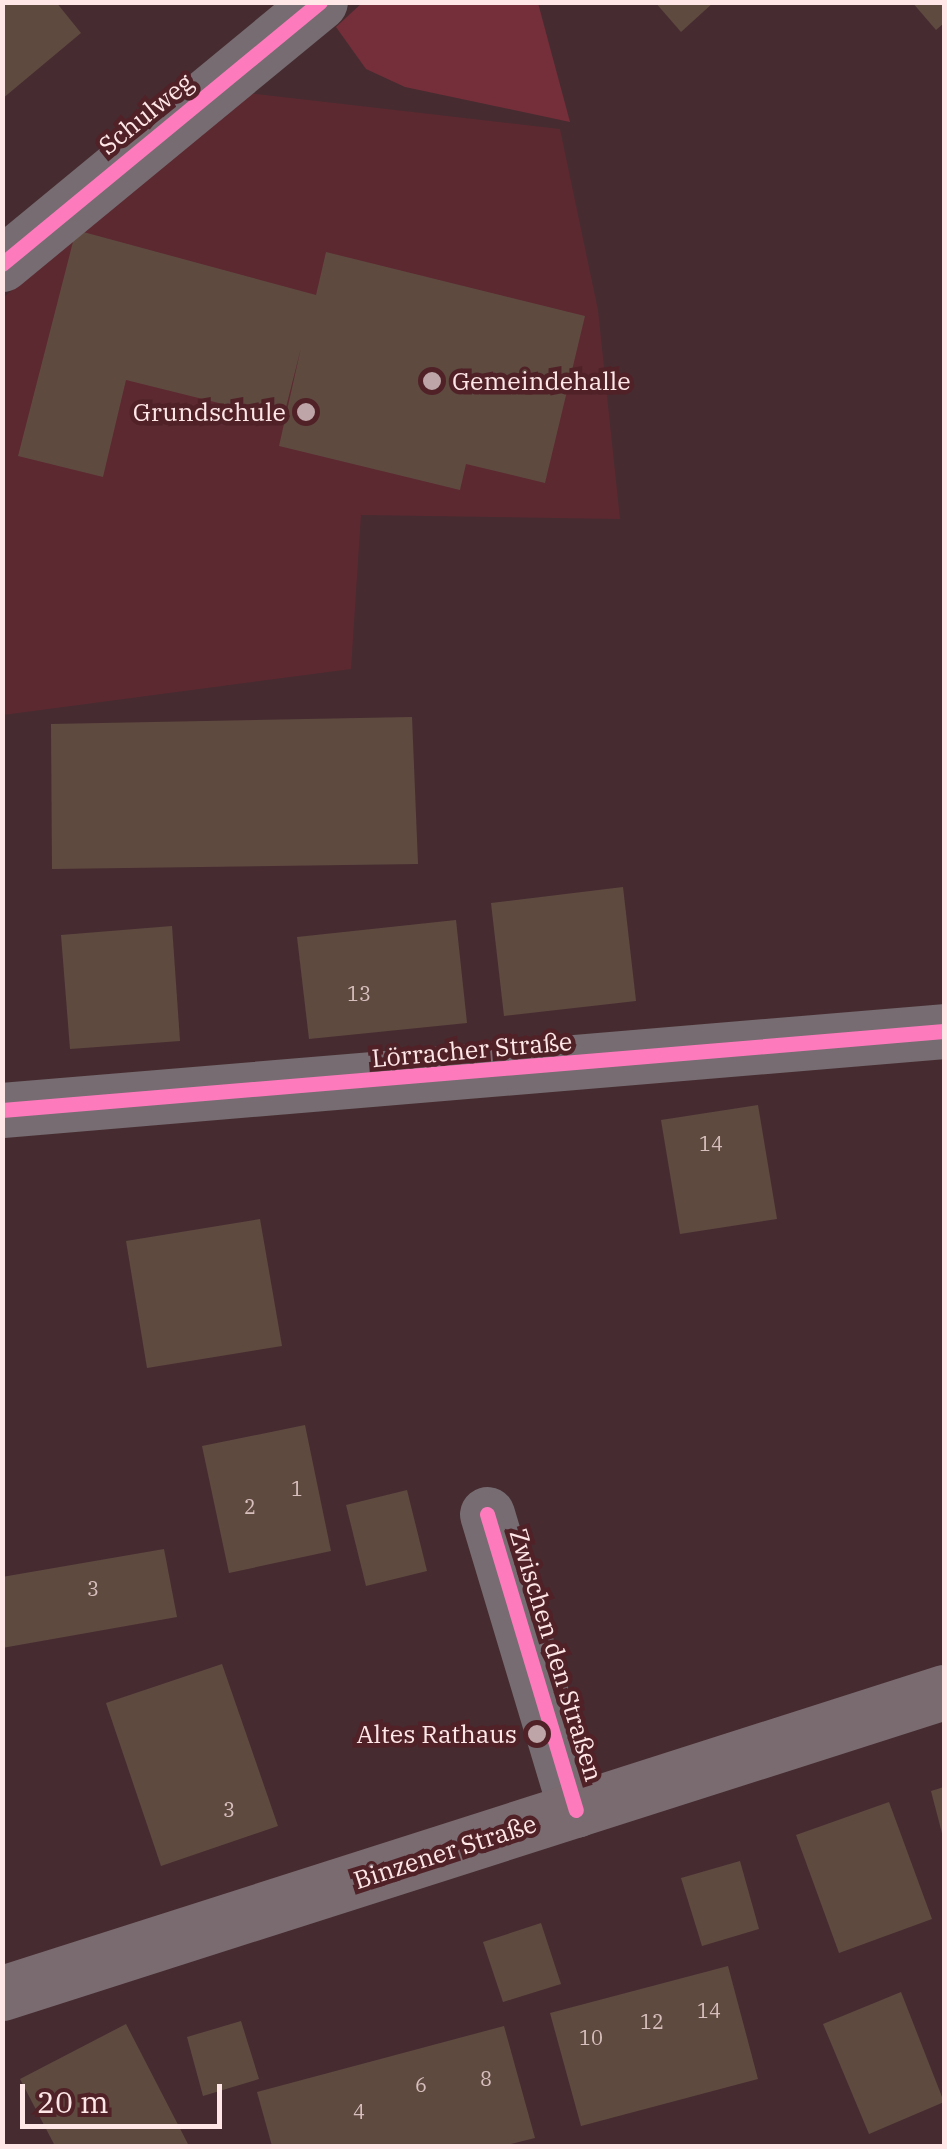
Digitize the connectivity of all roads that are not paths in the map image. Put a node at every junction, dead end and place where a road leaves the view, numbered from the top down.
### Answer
1 (320, 2) edge
2 (2, 264) edge
3 (944, 1031) edge
4 (2, 1110) edge
5 (488, 1514) dead end
6 (944, 1692) edge
7 (576, 1810) junction
8 (2, 1993) edge

1 - 2 street, Schulweg
3 - 4 street, Lörracher Straße
5 - 7 street, Zwischen den Straßen
6 - 7 main road, Binzener Straße
7 - 8 main road, Binzener Straße

